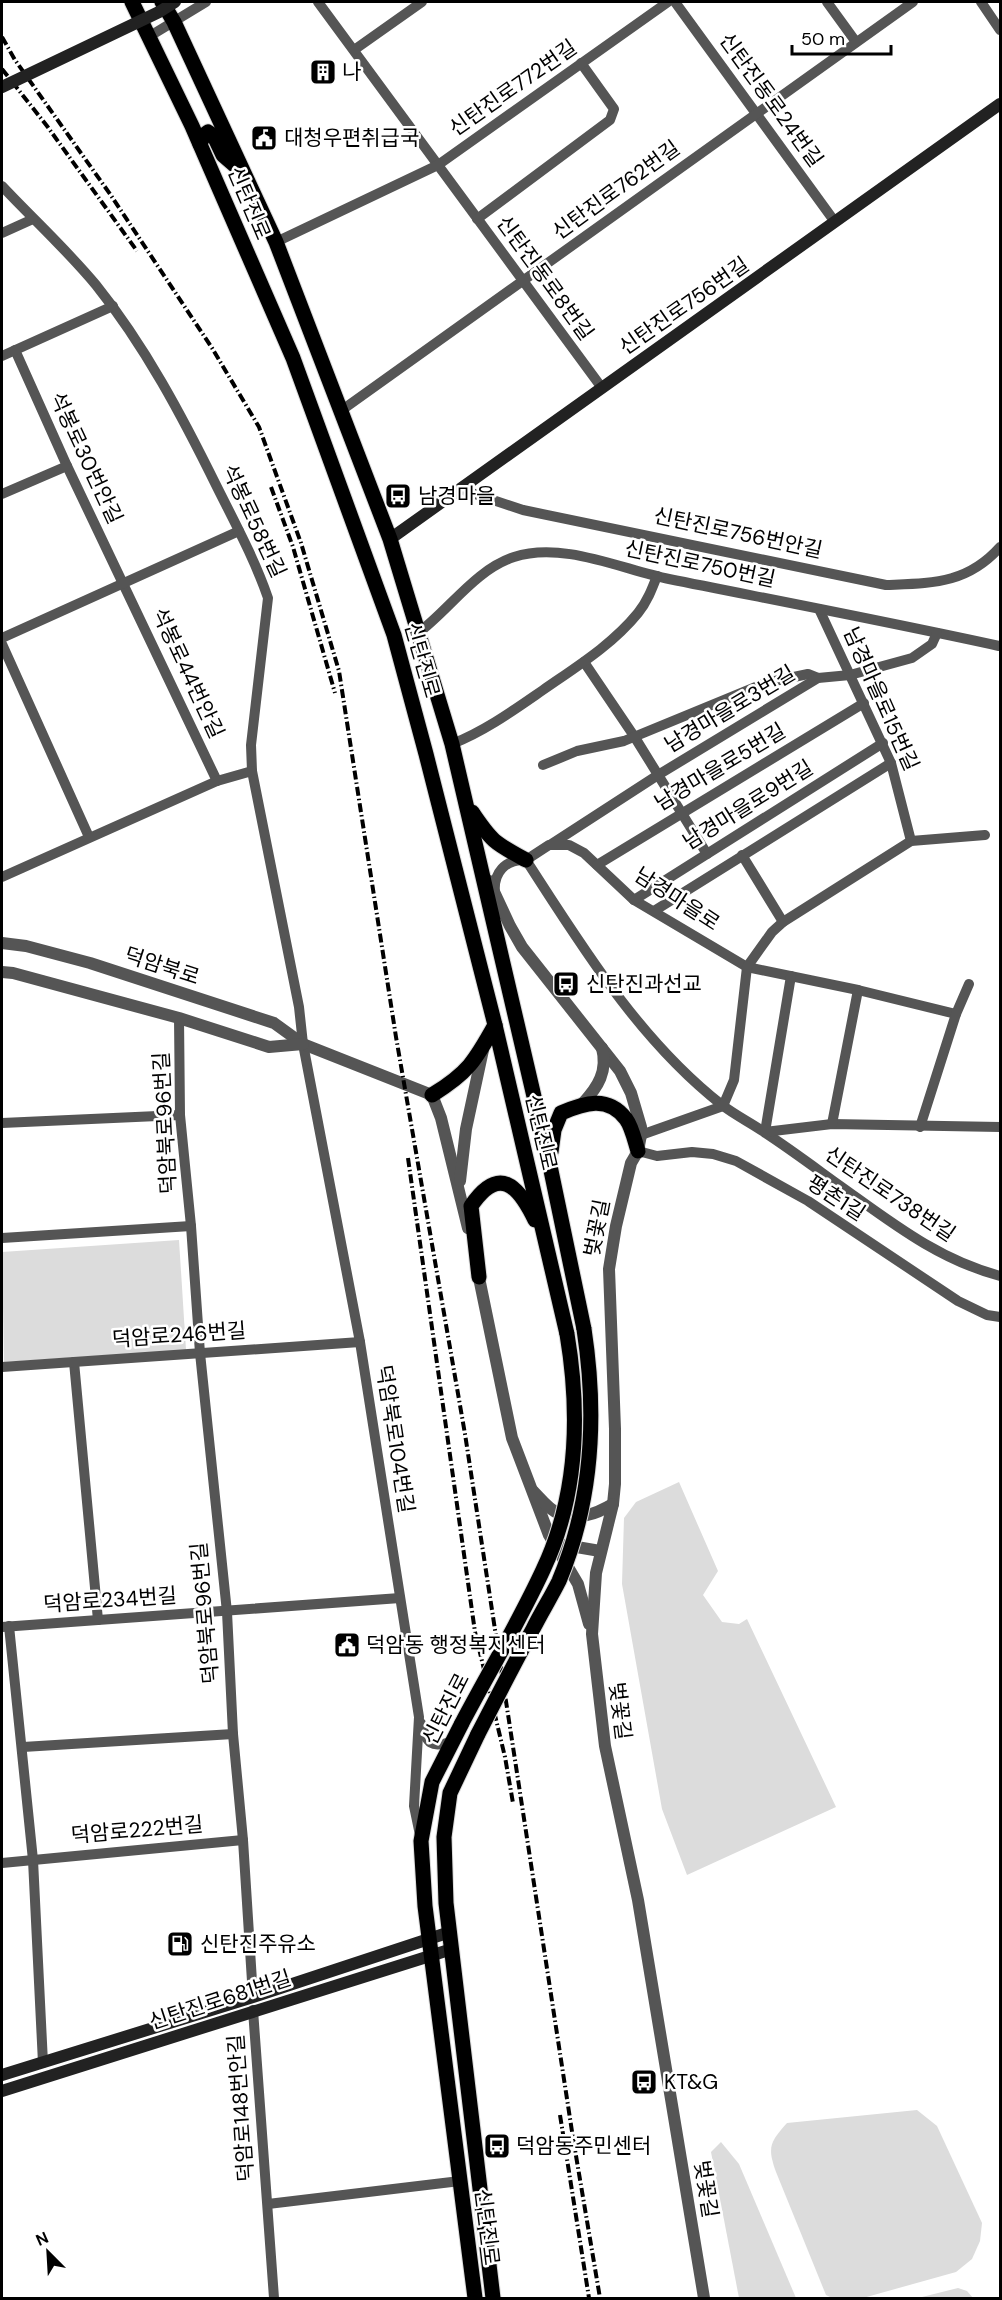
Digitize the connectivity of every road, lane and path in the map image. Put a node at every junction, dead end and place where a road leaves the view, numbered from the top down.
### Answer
1 (134, 2) edge
2 (162, 2) edge
3 (175, 2) edge
4 (206, 2) edge
5 (318, 2) edge
6 (422, 2) edge
7 (668, 2) edge
8 (675, 2) edge
9 (827, 2) edge
10 (913, 2) edge
11 (981, 2) edge
12 (174, 22) junction
13 (1000, 30) edge
14 (150, 36) junction
15 (856, 42) junction
16 (354, 50) junction
17 (581, 63) junction
18 (2, 87) edge
19 (1000, 104) edge
20 (756, 114) junction
21 (200, 144) junction
22 (438, 165) junction
23 (243, 172) junction
24 (2, 186) edge
25 (33, 219) junction
26 (477, 219) junction
27 (835, 222) junction
28 (2, 233) edge
29 (276, 242) junction
30 (523, 281) junction
31 (113, 306) junction
32 (15, 350) junction
33 (2, 356) edge
34 (602, 388) junction
35 (342, 410) junction
36 (67, 466) junction
37 (460, 489) junction
38 (2, 494) edge
39 (240, 531) junction
40 (390, 539) junction
41 (1000, 547) edge
42 (657, 576) junction
43 (124, 582) junction
44 (819, 609) junction
45 (418, 633) junction
46 (937, 633) junction
47 (2, 638) edge
48 (2, 644) edge
49 (999, 646) dead end
50 (584, 662) junction
51 (850, 675) junction
52 (818, 678) junction
53 (864, 703) junction
54 (634, 736) junction
55 (883, 743) junction
56 (452, 744) junction
57 (891, 763) junction
58 (543, 765) dead end
59 (252, 771) junction
60 (658, 775) junction
61 (217, 781) junction
62 (466, 803) junction
63 (682, 812) junction
64 (985, 835) dead end
65 (89, 837) junction
66 (911, 841) junction
67 (549, 845) junction
68 (478, 854) junction
69 (707, 854) junction
70 (742, 855) junction
71 (526, 860) junction
72 (597, 865) junction
73 (2, 877) edge
74 (495, 895) junction
75 (634, 900) junction
76 (654, 911) junction
77 (783, 922) junction
78 (2, 943) edge
79 (747, 967) junction
80 (2, 972) edge
81 (791, 976) junction
82 (969, 984) dead end
83 (858, 990) junction
84 (956, 1014) junction
85 (179, 1018) junction
86 (495, 1026) junction
87 (599, 1042) junction
88 (303, 1044) junction
89 (484, 1045) junction
90 (432, 1095) junction
91 (583, 1103) junction
92 (723, 1106) junction
93 (180, 1115) junction
94 (2, 1123) edge
95 (832, 1124) junction
96 (920, 1126) junction
97 (1000, 1127) edge
98 (641, 1131) junction
99 (765, 1132) junction
100 (638, 1151) junction
101 (549, 1161) junction
102 (459, 1191) junction
103 (191, 1226) junction
104 (2, 1238) edge
105 (545, 1239) junction
106 (1000, 1276) edge
107 (479, 1277) junction
108 (1000, 1317) edge
109 (360, 1342) junction
110 (200, 1353) junction
111 (74, 1362) junction
112 (2, 1367) edge
113 (533, 1491) junction
114 (613, 1504) junction
115 (549, 1535) junction
116 (600, 1551) junction
117 (400, 1598) junction
118 (227, 1612) junction
119 (98, 1620) junction
120 (5, 1627) edge
121 (592, 1634) junction
122 (419, 1717) junction
123 (234, 1734) junction
124 (453, 1741) junction
125 (23, 1747) junction
126 (243, 1840) junction
127 (421, 1842) junction
128 (33, 1860) junction
129 (2, 1863) edge
130 (450, 1932) junction
131 (429, 1938) junction
132 (452, 1949) junction
133 (431, 1954) junction
134 (253, 2003) junction
135 (43, 2063) junction
136 (2, 2075) edge
137 (2, 2091) edge
138 (460, 2181) junction
139 (268, 2204) junction
140 (274, 2298) edge
141 (475, 2298) edge
142 (493, 2298) edge
143 (704, 2298) edge

1 - 14 main road, 신탄진로
2 - 12 main road, 신탄진로
3 - 18 main road, bridge
4 - 12 street
5 - 16 street, 신탄진동로8번길
6 - 16 street
7 - 17 street, 신탄진로772번길
8 - 20 street, 신탄진동로24번길
9 - 15 street
10 - 15 street, 신탄진로762번길
11 - 13 street
12 - 14 street
12 - 23 main road, 신탄진로
14 - 21 main road, 신탄진로
15 - 20 street, 신탄진로762번길
16 - 22 street, 신탄진동로8번길
17 - 22 street, 신탄진로772번길
17 - 26 street, 신탄진동로8번길
19 - 27 main road, 신탄진로756번길
20 - 27 street, 신탄진동로24번길
20 - 30 street, 신탄진로762번길
21 - 23 main road
21 - 86 main road, 신탄진로
22 - 26 street, 신탄진동로8번길
22 - 29 street, 신탄진로772번길
23 - 29 main road, 신탄진로
24 - 25 street, 석봉로58번길
25 - 28 street
25 - 31 street, 석봉로58번길
26 - 30 street, 신탄진동로8번길
27 - 34 main road, 신탄진로756번길
29 - 35 main road, 신탄진로
30 - 34 street, 신탄진동로8번길
30 - 35 street, 신탄진로762번길
31 - 32 street
31 - 39 street, 석봉로58번길
32 - 33 street
32 - 36 street, 석봉로30번안길
34 - 37 main road, 신탄진로756번길
35 - 40 main road, 신탄진로
36 - 38 street
36 - 43 street, 석봉로30번안길
37 - 40 main road, 신탄진로756번길
37 - 41 street, 신탄진로756번안길
39 - 43 street
39 - 59 street, 석봉로58번길
40 - 45 main road, 신탄진로
42 - 44 street, 신탄진로750번길
42 - 45 street, 신탄진로750번길
42 - 50 street
43 - 47 street
43 - 61 street, 석봉로44번안길
44 - 46 street, 신탄진로750번길
44 - 51 street, 남경마을로15번길
45 - 56 main road, 신탄진로
46 - 49 street, 신탄진로750번길
46 - 51 street, 남경마을로3번길
48 - 65 street
50 - 54 street
50 - 56 street
51 - 52 street, 남경마을로3번길
51 - 53 street, 남경마을로15번길
52 - 54 street
52 - 60 street, 남경마을로3번길
53 - 55 street, 남경마을로15번길
53 - 63 street, 남경마을로5번길
54 - 58 street
54 - 60 street
55 - 57 street, 남경마을로15번길
55 - 69 street, 남경마을로9번길
56 - 62 main road, 신탄진로
57 - 66 street, 남경마을로15번길
57 - 70 street
59 - 61 street
59 - 88 street, 석봉로58번길
60 - 63 street
60 - 67 street, 남경마을로3번길
61 - 65 street
62 - 68 main road, 신탄진로
62 - 71 main road
63 - 69 street
63 - 72 street, 남경마을로5번길
64 - 66 street
65 - 73 street
66 - 77 street
67 - 71 street
67 - 72 street, 남경마을로
68 - 74 street
68 - 101 main road, 신탄진로
69 - 75 street, 남경마을로9번길
70 - 76 street
70 - 77 street
71 - 74 street
71 - 92 street, 신탄진로738번길
72 - 75 street, 남경마을로
74 - 87 street
75 - 76 street, 남경마을로
76 - 79 street, 남경마을로
77 - 79 street
78 - 88 street, 덕암북로
79 - 81 street, 남경마을로
79 - 92 street
80 - 85 street, 덕암북로
81 - 83 street, 남경마을로
81 - 99 street
82 - 84 street
83 - 84 street, 남경마을로
83 - 95 street
84 - 96 street
85 - 88 street, 덕암북로
85 - 93 street, 덕암북로96번길
86 - 89 main road
86 - 105 main road, 신탄진로
87 - 91 street
87 - 98 street
88 - 90 street, 덕암북로
88 - 109 street, 덕암북로104번길
89 - 90 main road
89 - 102 street
90 - 102 street
91 - 100 main road
91 - 101 main road
92 - 98 street
92 - 99 street, 신탄진로738번길
93 - 94 street
93 - 103 street, 덕암북로96번길
95 - 96 street, 신탄진로738번길
95 - 99 street, 신탄진로738번길
96 - 97 street, 신탄진로738번길
98 - 100 street, 벚꽃길
99 - 106 street, 신탄진로738번길
100 - 108 street, 평촌1길
100 - 114 street, 벚꽃길
101 - 130 main road, 신탄진로, bridge
102 - 107 street
103 - 104 street
103 - 110 street, 덕암북로96번길
105 - 107 main road
105 - 124 main road, 신탄진로, bridge
107 - 113 street
109 - 110 street, 덕암로246번길
109 - 117 street, 덕암북로104번길
110 - 111 street, 덕암로246번길
110 - 118 street, 덕암북로96번길
111 - 112 street, 덕암로246번길
111 - 119 street
113 - 114 street
113 - 115 street
114 - 116 street, 벚꽃길
115 - 116 street
115 - 121 street
116 - 121 street, 벚꽃길
117 - 118 street, 덕암로234번길
117 - 122 street, 덕암북로104번길
118 - 119 street, 덕암로234번길
118 - 123 street, 덕암북로96번길
119 - 120 street, 덕암로234번길
120 - 125 street
121 - 143 street, 벚꽃길
122 - 124 street
122 - 127 street, 덕암북로104번길
123 - 125 street
123 - 126 street, 덕암북로96번길
124 - 127 main road, 신탄진로
125 - 128 street
126 - 128 street, 덕암로222번길
126 - 134 street, 덕암북로96번길
127 - 131 main road, 신탄진로
128 - 129 street, 덕암로222번길
128 - 135 street
130 - 131 main road, 신탄진로681번길
130 - 132 main road, 신탄진로
131 - 133 main road, 신탄진로
131 - 134 main road, 신탄진로681번길
132 - 133 main road, 신탄진로681번길
132 - 142 main road, 신탄진로
133 - 134 main road, 신탄진로681번길
133 - 138 main road, 신탄진로
134 - 135 main road, 신탄진로681번길
134 - 137 main road, 신탄진로681번길
134 - 139 street, 덕암로148번안길
135 - 136 main road, 신탄진로681번길
138 - 139 street, 덕암로148번안길
138 - 141 main road, 신탄진로
139 - 140 street, 덕암로148번안길

